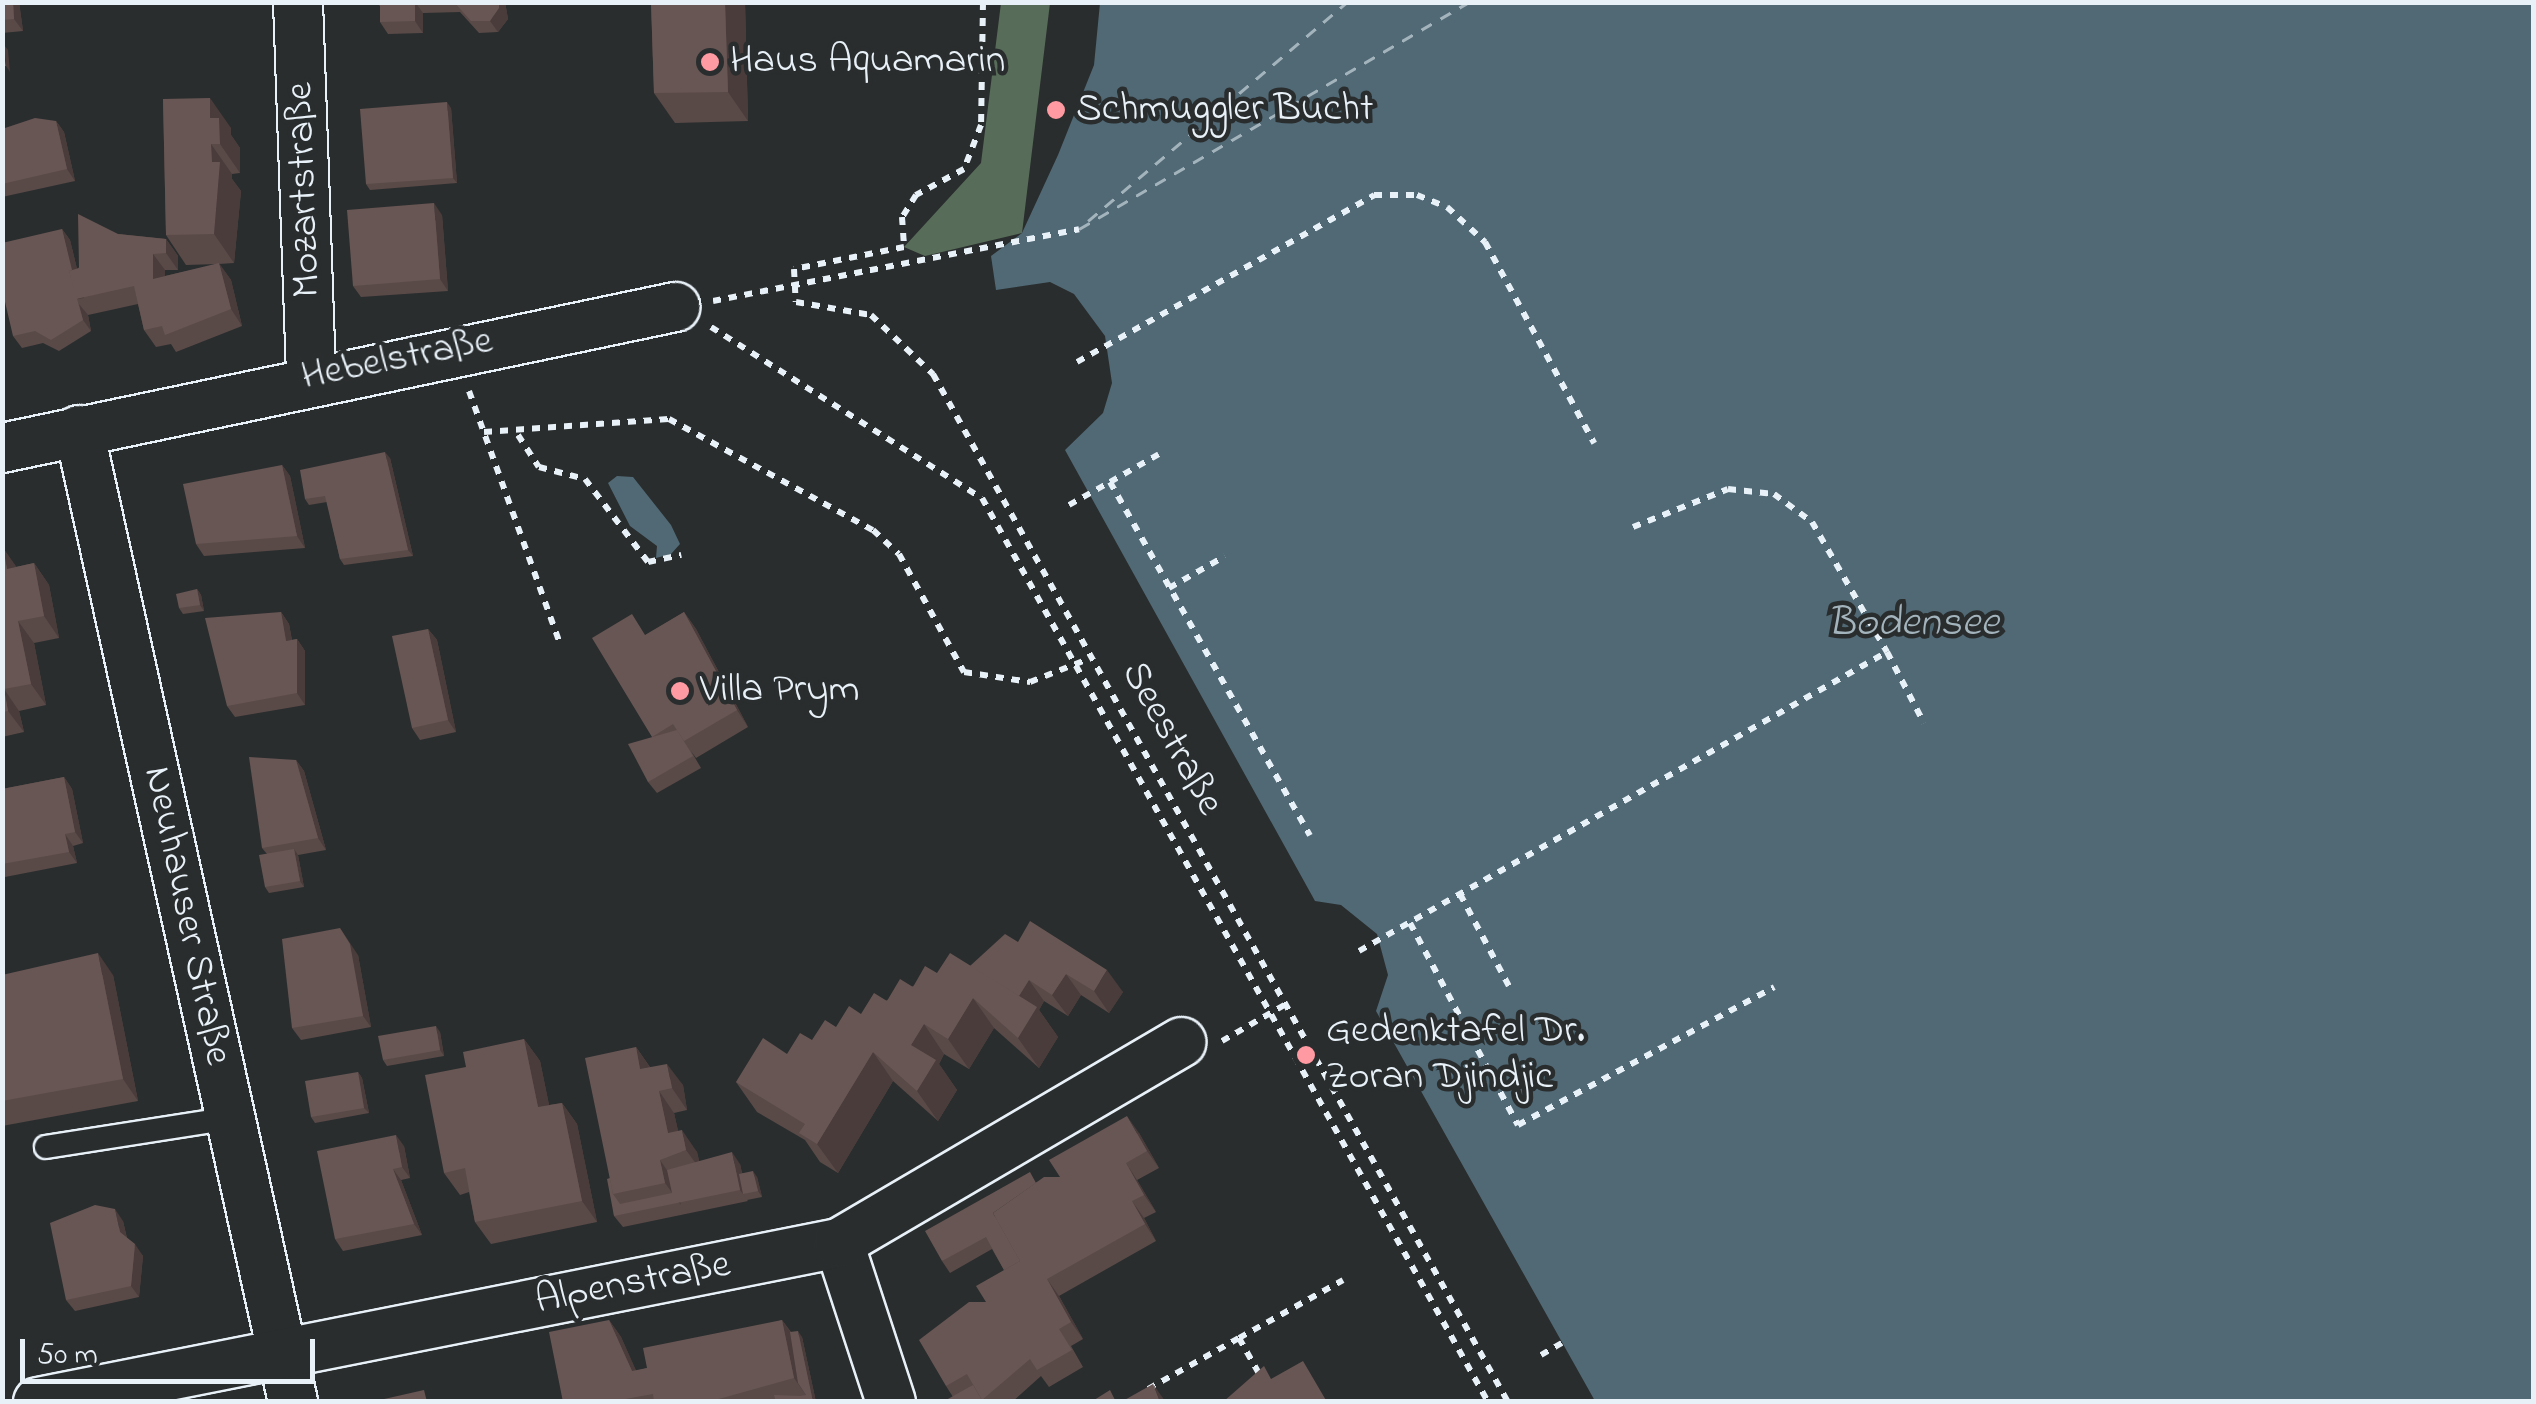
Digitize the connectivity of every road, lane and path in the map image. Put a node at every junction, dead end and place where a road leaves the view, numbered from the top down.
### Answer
1 (298, 2) edge
2 (983, 2) edge
3 (1079, 229) dead end
4 (795, 288) junction
5 (675, 308) junction
6 (1076, 362) dead end
7 (311, 377) junction
8 (79, 430) junction
9 (518, 435) junction
10 (1594, 442) dead end
11 (2, 448) edge
12 (1159, 454) dead end
13 (1110, 482) junction
14 (1069, 506) dead end
15 (1633, 527) dead end
16 (682, 555) dead end
17 (1224, 556) dead end
18 (1170, 588) junction
19 (560, 644) dead end
20 (1887, 652) junction
21 (1091, 657) junction
22 (1076, 662) junction
23 (1924, 723) dead end
24 (1310, 835) dead end
25 (1460, 894) junction
26 (1410, 923) junction
27 (1359, 951) dead end
28 (1509, 986) dead end
29 (1774, 987) dead end
30 (1286, 1004) junction
31 (1272, 1012) junction
32 (1181, 1042) joint
33 (231, 1118) junction
34 (46, 1147) dead end
35 (838, 1243) junction
36 (1343, 1280) dead end
37 (1239, 1338) junction
38 (1562, 1343) dead end
39 (283, 1352) junction
40 (1541, 1355) dead end
41 (1267, 1388) edge
42 (1142, 1392) edge
43 (38, 1402) edge
44 (293, 1402) edge
45 (891, 1402) edge
46 (1488, 1402) edge
47 (1508, 1402) edge

1 - 7 street, Mozartstraße
2 - 4 path
3 - 4 path
4 - 5 path
4 - 21 path, Seestraße
5 - 7 street, Hebelstraße
5 - 22 path
6 - 10 path
7 - 8 street, Hebelstraße
8 - 11 street, Hebelstraße
8 - 33 street, Neuhauser Straße
9 - 16 path
9 - 19 path
9 - 22 path
12 - 13 path
13 - 14 path
13 - 18 path
15 - 20 path
17 - 18 path
18 - 24 path
20 - 23 path
20 - 25 path
21 - 22 path
21 - 30 path, Seestraße
22 - 31 path
25 - 26 path
25 - 28 path
26 - 27 path
26 - 29 path
30 - 31 path
30 - 47 path, Seestraße
31 - 32 path
31 - 46 path
32 - 35 street, Alpenstraße
33 - 34 lane
33 - 39 street, Neuhauser Straße
35 - 39 street, Alpenstraße
35 - 45 street
36 - 37 path
37 - 41 path
37 - 42 path
38 - 40 path
39 - 43 street, Alpenstraße
39 - 44 street, Neuhauser Straße

